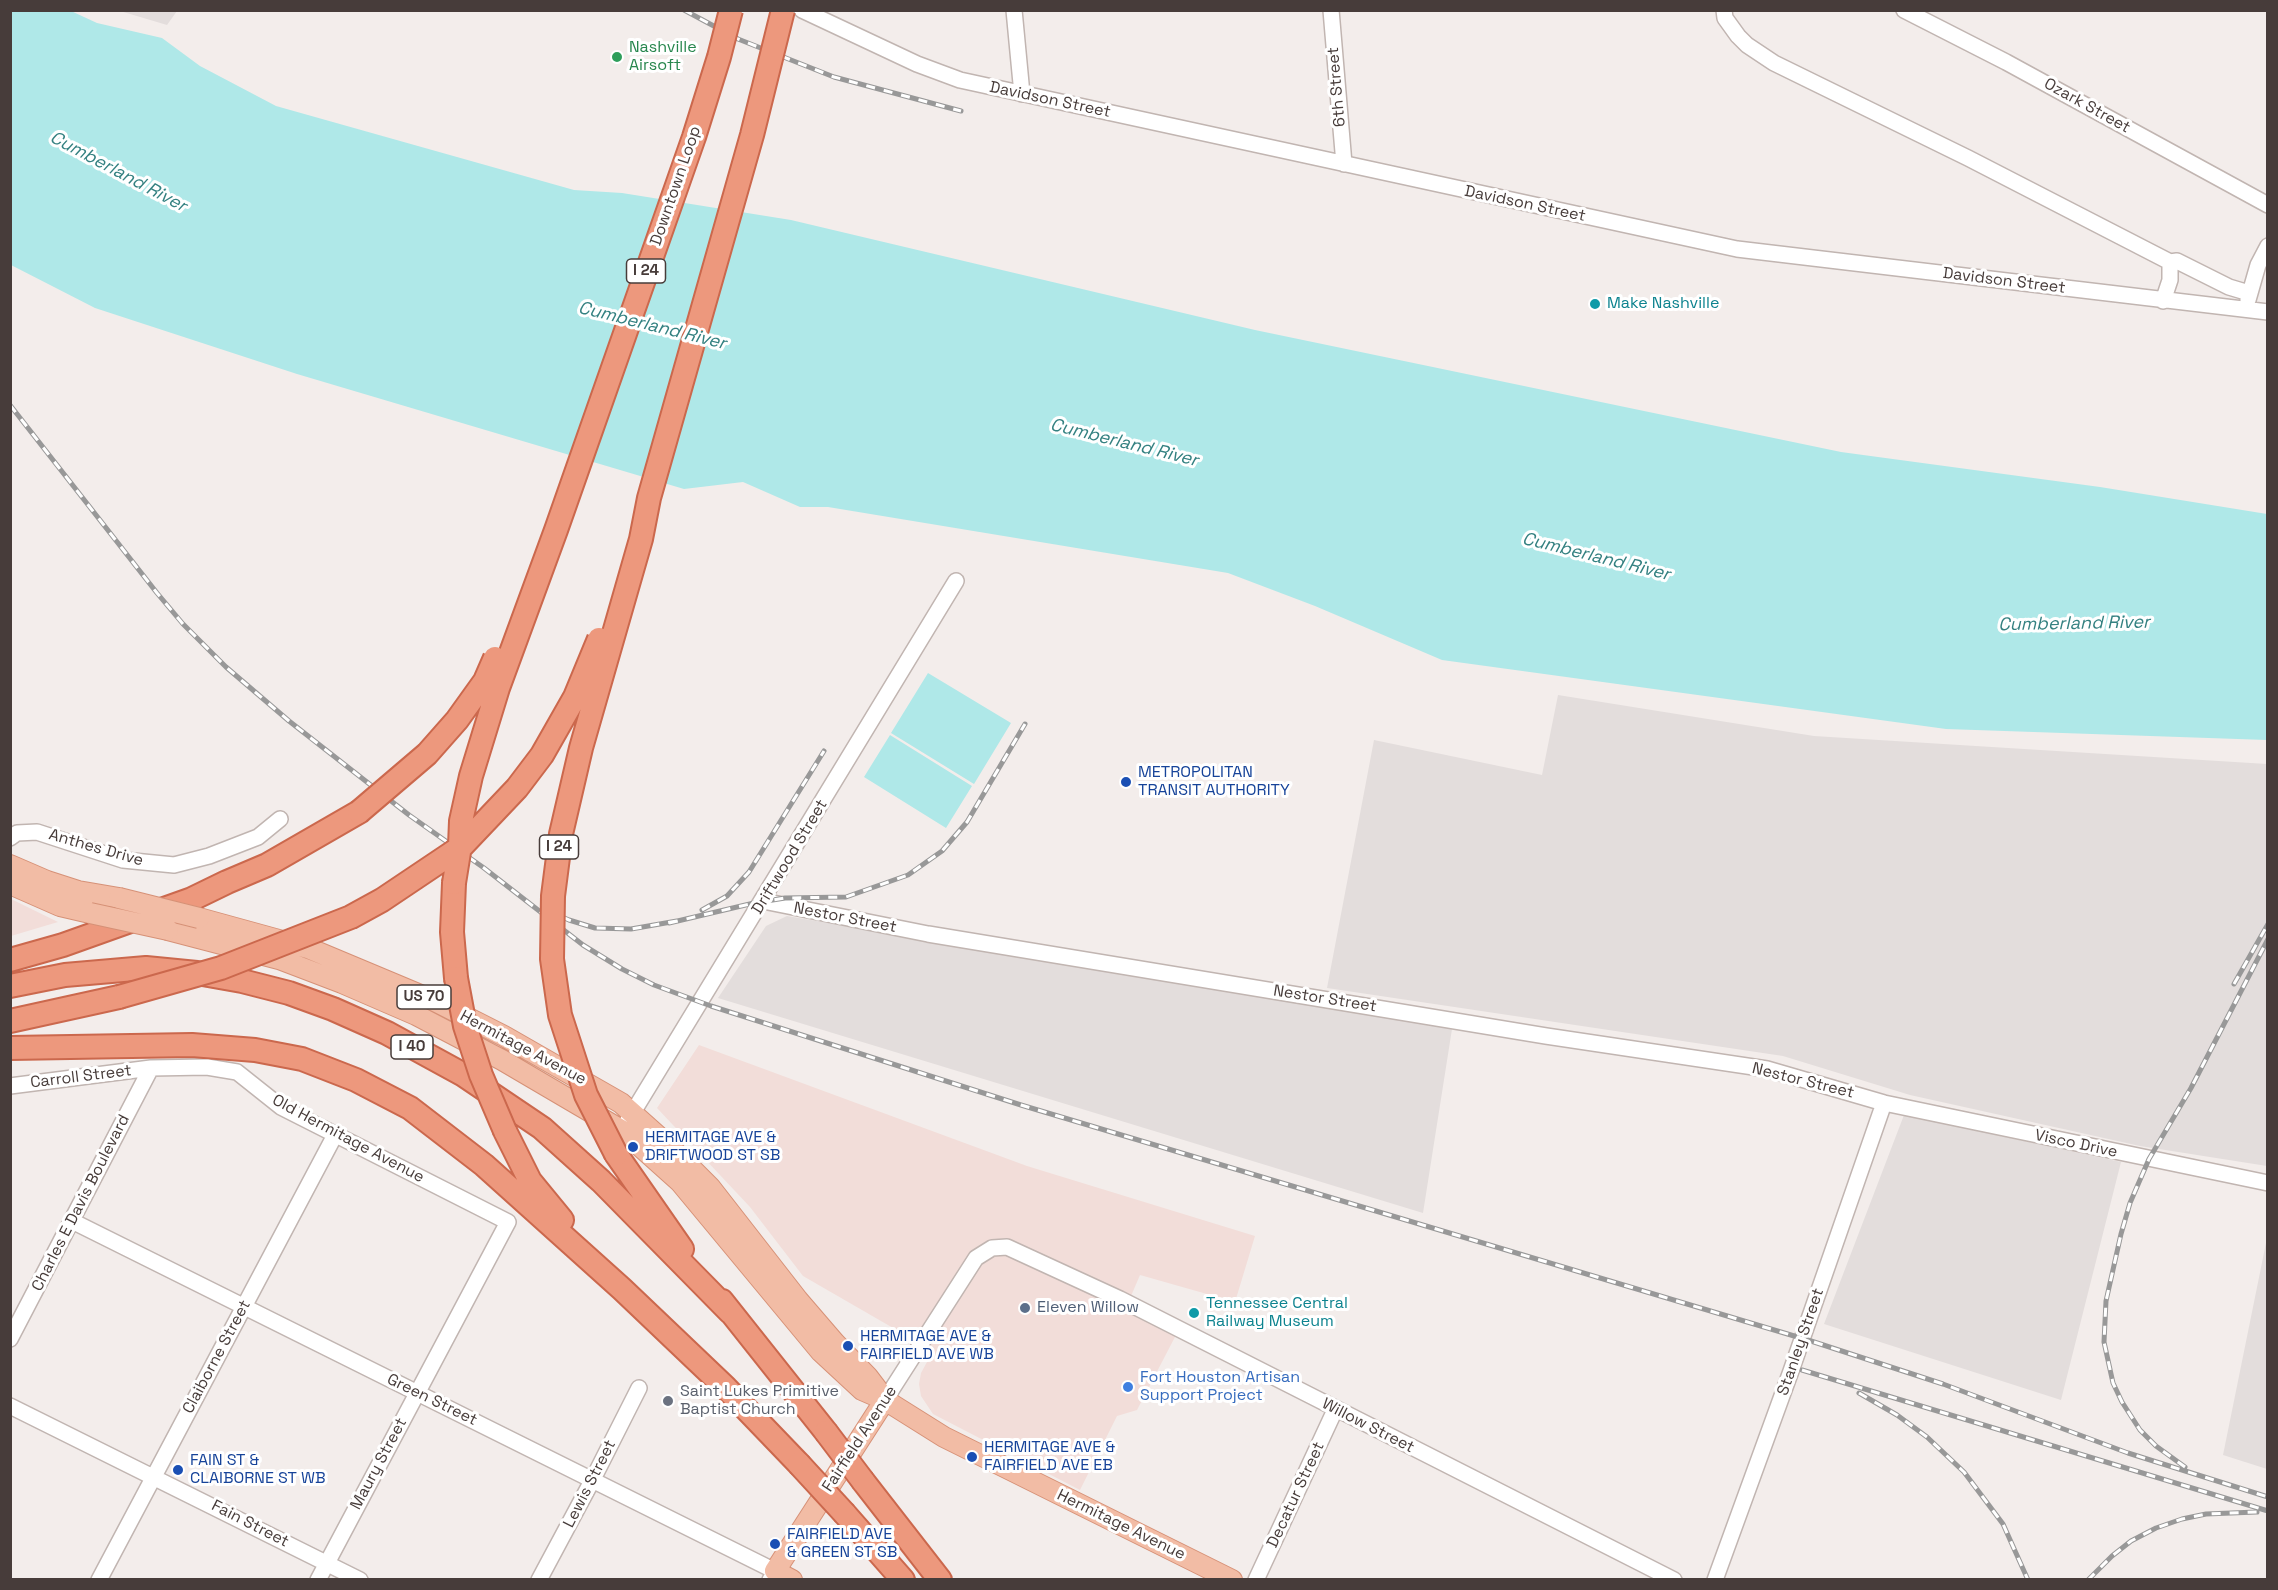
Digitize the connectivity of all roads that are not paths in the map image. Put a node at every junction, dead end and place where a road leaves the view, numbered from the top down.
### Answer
1 (730, 10) edge
2 (783, 10) edge
3 (802, 10) edge
4 (1014, 10) edge
5 (1331, 10) edge
6 (1724, 10) edge
7 (1904, 10) edge
8 (1022, 94) junction
9 (1344, 164) junction
10 (2268, 205) edge
11 (2268, 246) edge
12 (2170, 262) junction
13 (2249, 293) junction
14 (2163, 300) junction
15 (2247, 309) junction
16 (2268, 312) edge
17 (556, 530) junction
18 (641, 538) junction
19 (956, 581) dead end
20 (280, 819) dead end
21 (10, 838) edge
22 (10, 865) edge
23 (10, 884) edge
24 (763, 902) junction
25 (10, 960) edge
26 (10, 986) edge
27 (10, 1021) edge
28 (10, 1048) edge
29 (151, 1068) junction
30 (10, 1086) edge
31 (1884, 1103) junction
32 (633, 1112) junction
33 (622, 1131) junction
34 (335, 1135) junction
35 (2268, 1183) edge
36 (72, 1221) junction
37 (508, 1222) joint
38 (996, 1247) joint
39 (622, 1289) junction
40 (244, 1307) junction
41 (730, 1312) junction
42 (10, 1339) edge
43 (639, 1388) dead end
44 (417, 1392) junction
45 (885, 1400) junction
46 (10, 1406) edge
47 (1335, 1410) junction
48 (154, 1476) junction
49 (593, 1479) junction
50 (326, 1563) junction
51 (1197, 1572) edge
52 (779, 1577) edge
53 (99, 1580) edge
54 (318, 1580) edge
55 (360, 1580) edge
56 (539, 1580) edge
57 (903, 1580) edge
58 (940, 1580) edge
59 (1232, 1580) edge
60 (1256, 1580) edge
61 (1674, 1580) edge
62 (1715, 1580) edge

1 - 17 highway, Downtown Loop / I 24, bridge
2 - 18 highway, I 24, bridge
3 - 8 street, Davidson Street
4 - 8 street
5 - 9 street, 6th Street
6 - 12 street
7 - 10 street, Ozark Street
8 - 9 street, Davidson Street
9 - 14 street, Davidson Street
11 - 13 street
12 - 13 street
12 - 14 street
13 - 15 street
14 - 15 street, Davidson Street
15 - 16 street, Davidson Street
17 - 25 highway, bridge
17 - 39 highway, I 24, bridge
18 - 27 highway, bridge
18 - 41 highway, I 24, bridge
19 - 24 street, Driftwood Street
20 - 21 street, Anthes Drive
22 - 32 main road, Hermitage Avenue / US 70, bridge
23 - 33 main road, Hermitage Avenue / US 70, bridge
24 - 31 street, Nestor Street
24 - 32 street, Driftwood Street
26 - 41 highway, I 40
28 - 39 highway
29 - 30 street, Carroll Street
29 - 34 street, Old Hermitage Avenue
29 - 36 street, Charles E Davis Boulevard
31 - 35 street, Visco Drive
31 - 62 street, Stanley Street
32 - 33 street, Driftwood Street
32 - 45 main road, Hermitage Avenue / US 70
33 - 45 main road, Hermitage Avenue / US 70
34 - 37 street, Old Hermitage Avenue
34 - 40 street, Claiborne Street
36 - 40 street, Green Street
36 - 42 street, Charles E Davis Boulevard
37 - 44 street, Maury Street
38 - 45 street, Fairfield Avenue
38 - 47 street, Willow Street
39 - 57 highway, I 24, bridge
40 - 44 street, Green Street
40 - 48 street, Claiborne Street
41 - 58 highway, I 24, bridge
43 - 49 street, Lewis Street
44 - 49 street, Green Street
44 - 50 street, Maury Street
45 - 51 main road, Hermitage Avenue / US 70
45 - 52 main road, Fairfield Avenue
46 - 48 street, Fain Street
47 - 60 street, Decatur Street
47 - 61 street, Willow Street
48 - 50 street, Fain Street
48 - 53 street, Claiborne Street
49 - 52 street, Green Street
49 - 56 street, Lewis Street
50 - 54 street, Maury Street
50 - 55 street, Fain Street
51 - 59 main road, Hermitage Avenue / US 70

